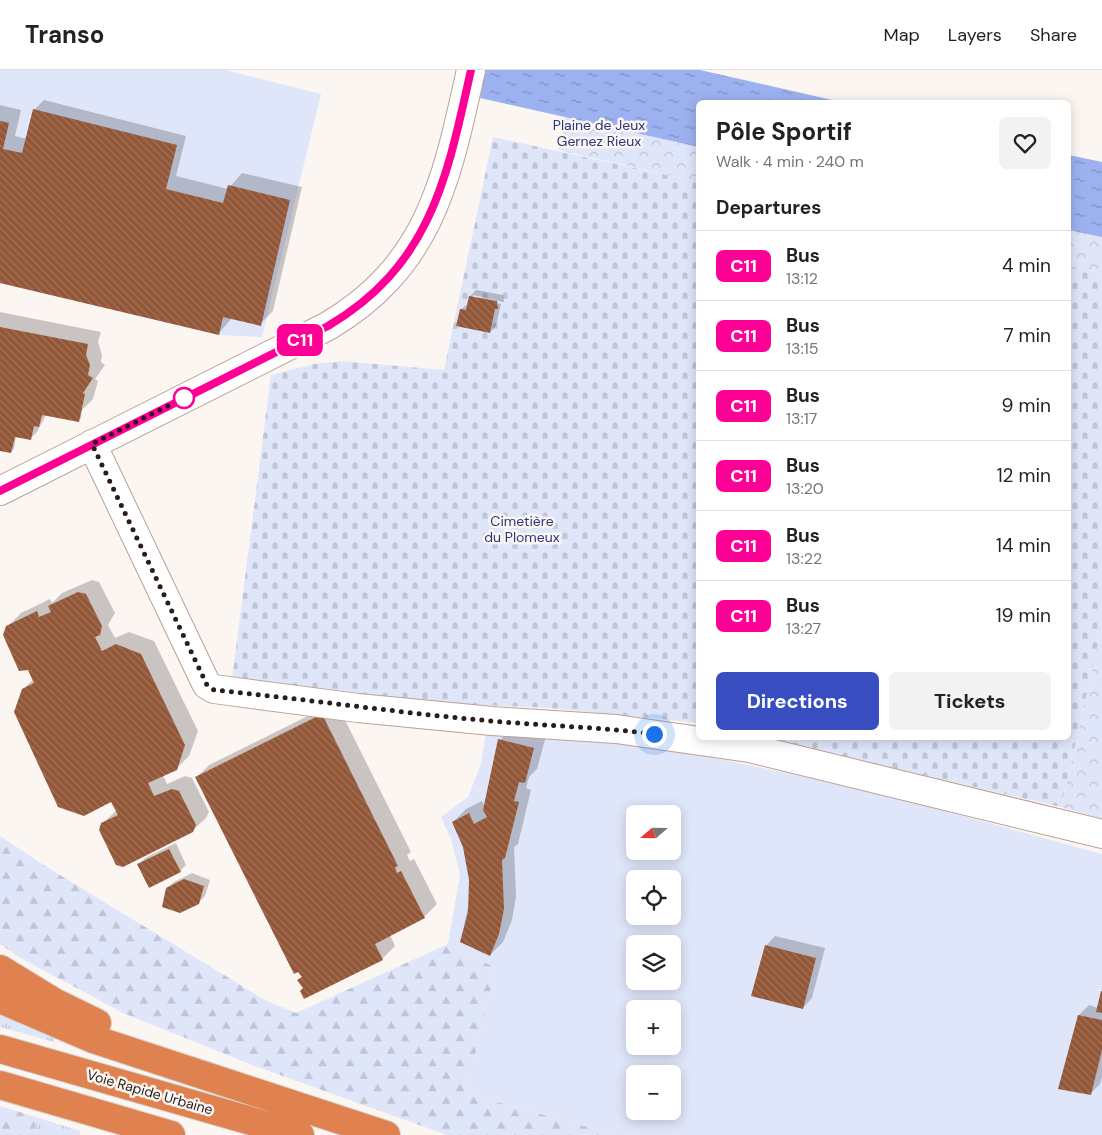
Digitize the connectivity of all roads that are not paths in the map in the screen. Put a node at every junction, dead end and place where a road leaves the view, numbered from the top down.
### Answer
1 (468, 82) edge
2 (92, 444) junction
3 (0, 491) edge
4 (1102, 834) edge
5 (0, 969) edge
6 (0, 999) edge
7 (0, 1049) edge
8 (0, 1086) edge
9 (242, 1088) junction
10 (171, 1135) edge
11 (300, 1135) edge
12 (386, 1135) edge

1 - 2 street
2 - 3 street
2 - 4 street
5 - 9 highway
6 - 9 highway
7 - 11 highway, Voie Rapide Urbaine
8 - 10 highway
9 - 12 highway

